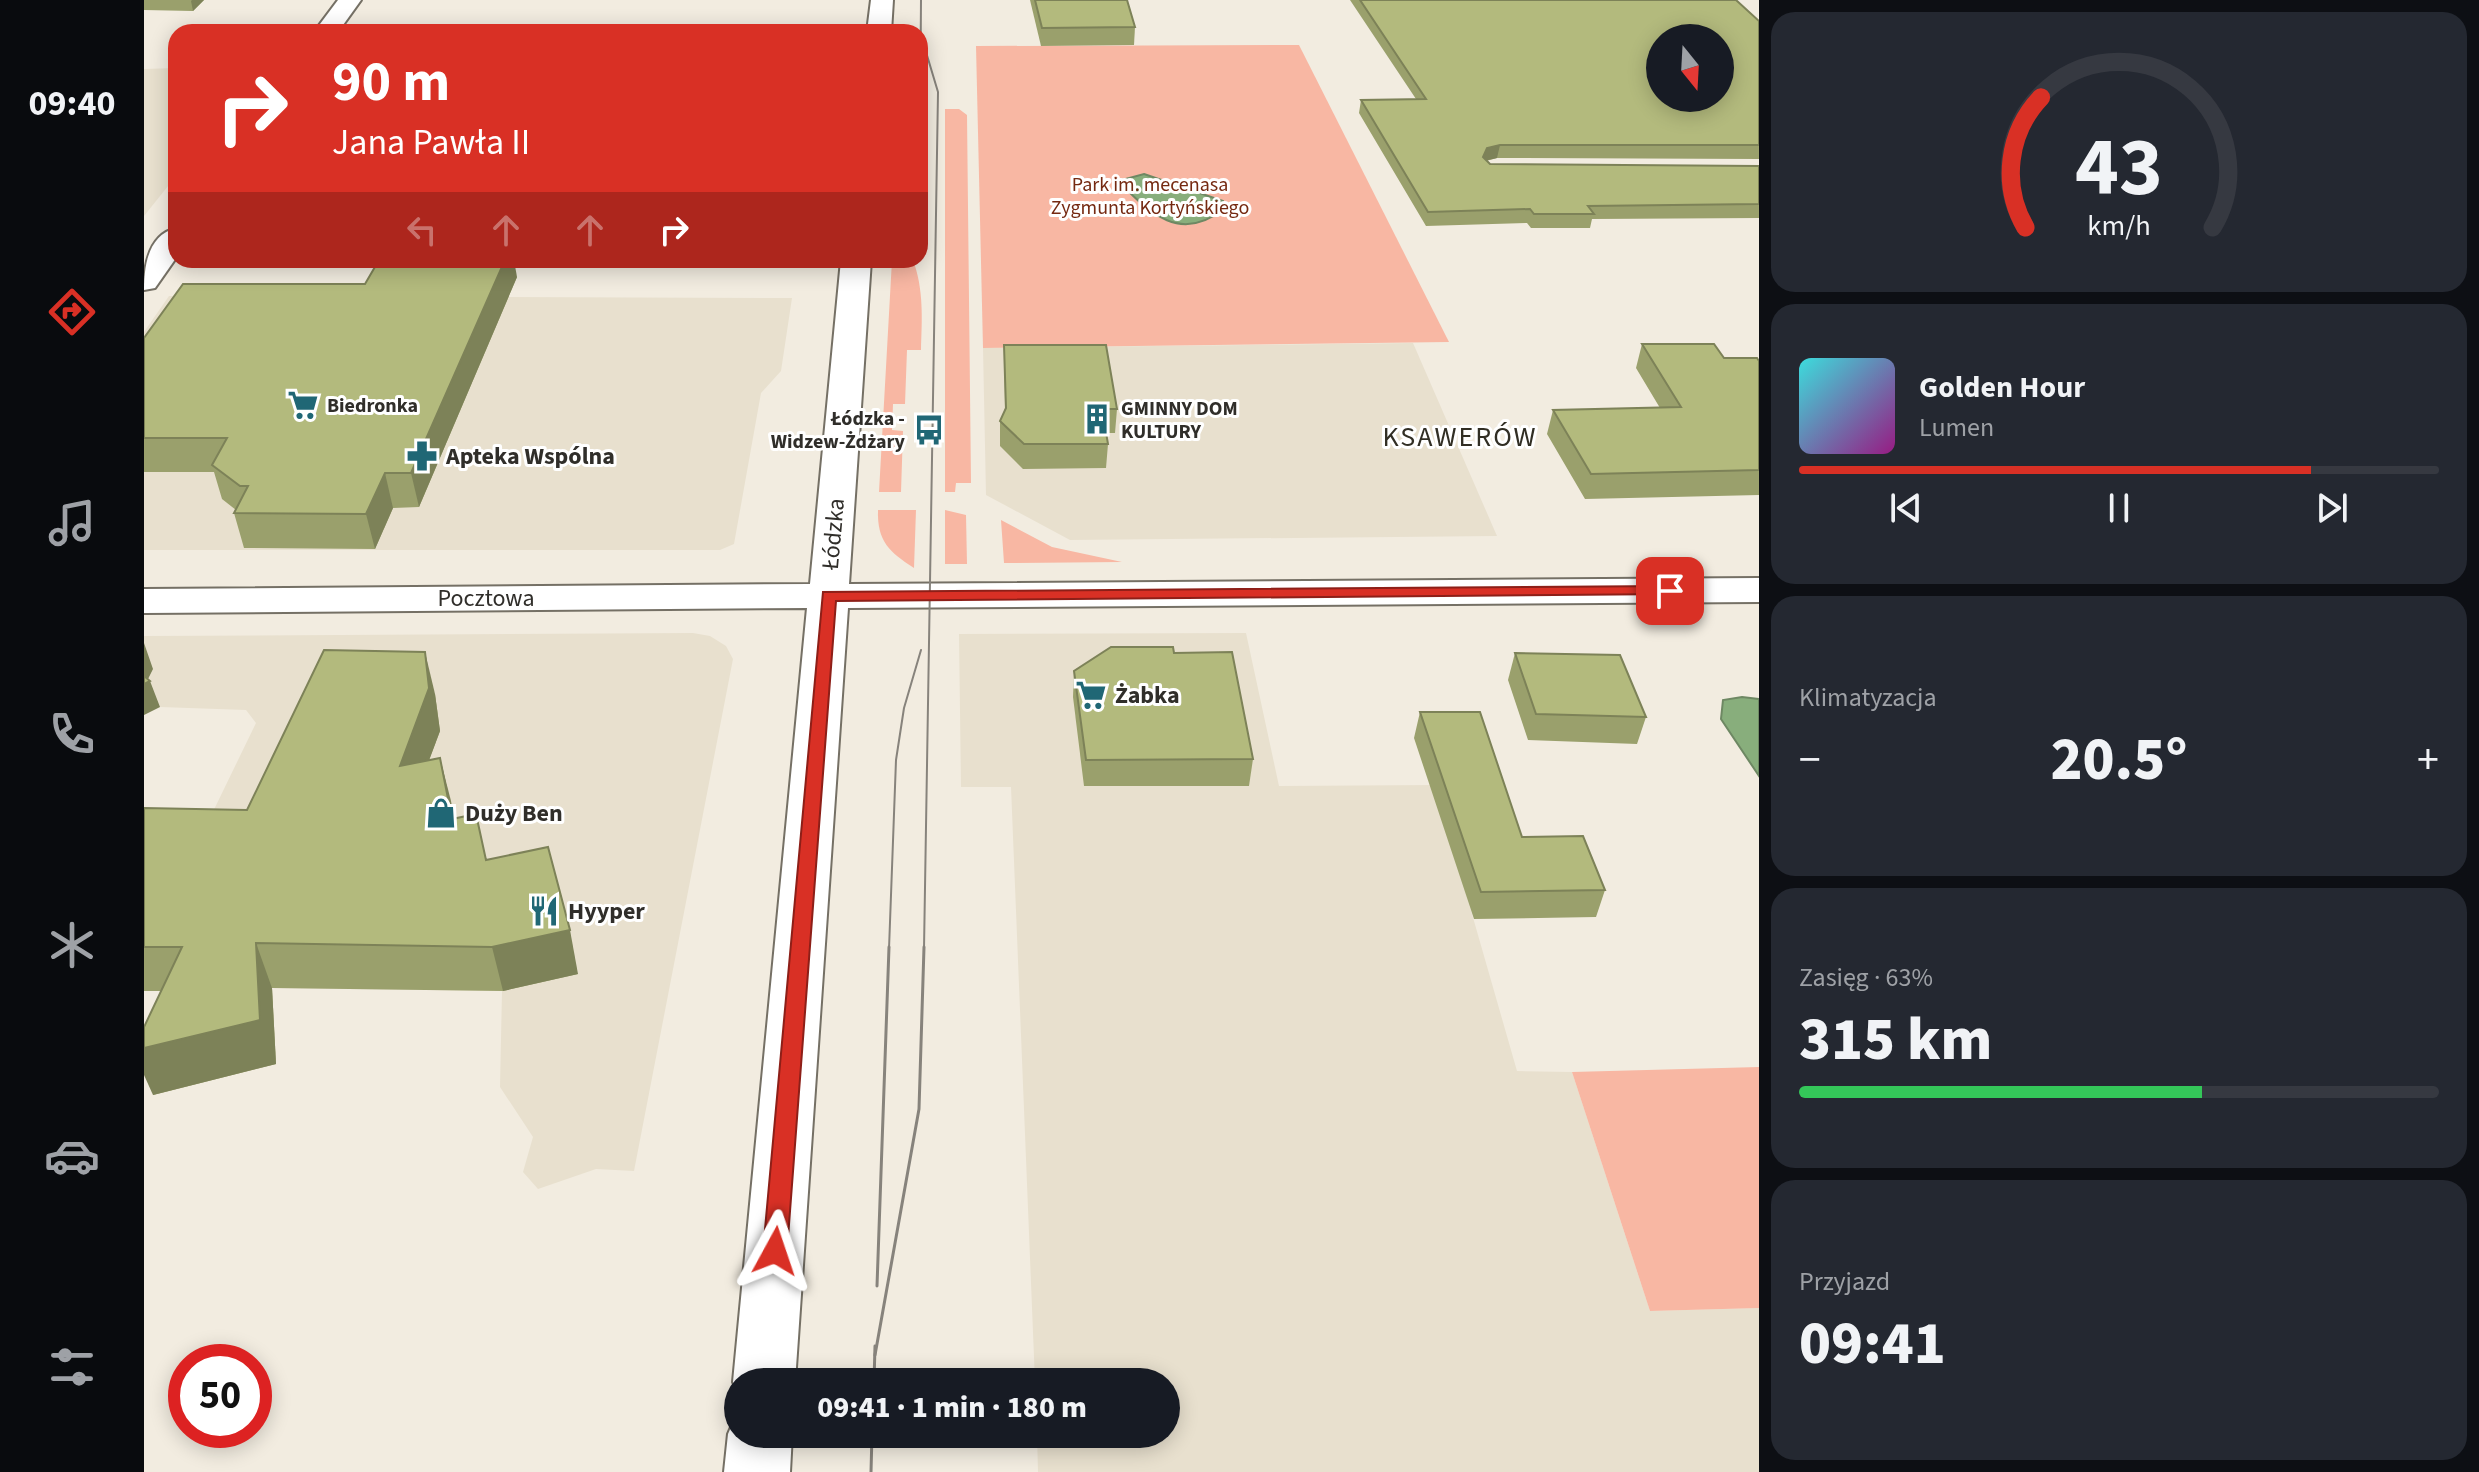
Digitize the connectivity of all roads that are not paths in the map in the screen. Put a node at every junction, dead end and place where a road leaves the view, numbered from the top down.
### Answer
1 (350, 0) edge
2 (882, 0) edge
3 (332, 24) edge
4 (880, 24) edge
5 (168, 248) edge
6 (855, 268) edge
7 (144, 281) edge
8 (1759, 590) edge
9 (828, 596) junction
10 (144, 601) edge
11 (765, 1368) edge
12 (759, 1448) edge
13 (757, 1472) edge

1 - 3 street
2 - 4 street
5 - 7 street
6 - 9 street, Łódzka
8 - 9 street, Pocztowa
9 - 10 street, Pocztowa
9 - 11 street, Łódzka
12 - 13 street

